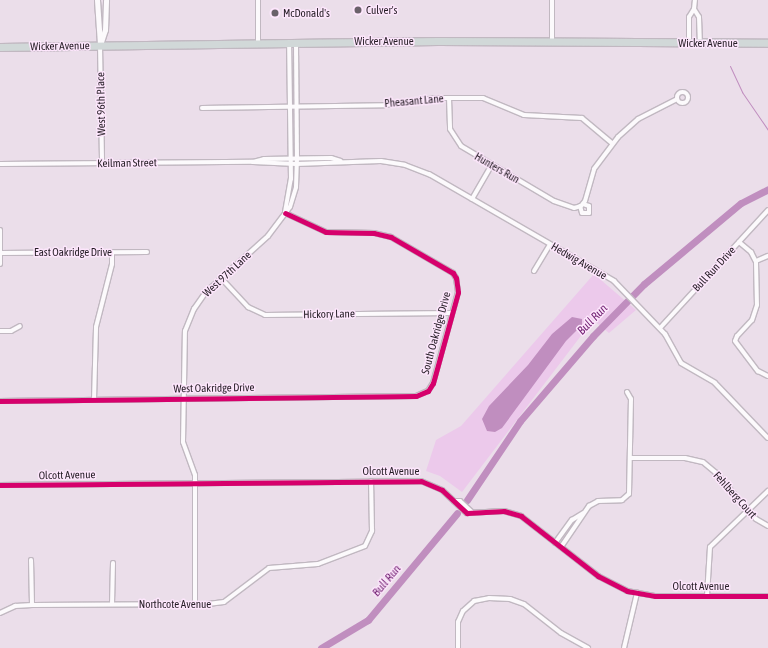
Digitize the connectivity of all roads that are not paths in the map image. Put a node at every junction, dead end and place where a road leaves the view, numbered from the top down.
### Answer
1 (97, 0) edge
2 (106, 0) edge
3 (258, 0) edge
4 (552, 0) edge
5 (694, 0) edge
6 (694, 9) junction
7 (552, 41) junction
8 (258, 42) junction
9 (293, 42) junction
10 (689, 43) junction
11 (700, 43) junction
12 (768, 43) edge
13 (100, 45) junction
14 (0, 47) edge
15 (449, 98) junction
16 (677, 99) dead end
17 (288, 106) junction
18 (297, 106) junction
19 (202, 108) dead end
20 (612, 143) junction
21 (289, 159) junction
22 (297, 159) junction
23 (341, 161) junction
24 (253, 162) junction
25 (102, 163) junction
26 (0, 164) edge
27 (290, 164) junction
28 (296, 164) junction
29 (492, 165) junction
30 (472, 199) junction
31 (768, 210) edge
32 (285, 213) junction
33 (0, 230) edge
34 (739, 242) junction
35 (550, 244) junction
36 (112, 252) junction
37 (147, 252) dead end
38 (0, 253) edge
39 (768, 256) edge
40 (756, 261) junction
41 (0, 264) edge
42 (534, 271) dead end
43 (221, 278) junction
44 (452, 313) junction
45 (20, 326) dead end
46 (660, 328) junction
47 (0, 331) edge
48 (767, 375) edge
49 (428, 391) joint
50 (627, 392) dead end
51 (183, 399) junction
52 (0, 400) edge
53 (94, 400) junction
54 (768, 438) edge
55 (630, 458) junction
56 (372, 481) junction
57 (195, 483) junction
58 (0, 485) edge
59 (768, 491) edge
60 (749, 510) junction
61 (584, 512) junction
62 (768, 526) edge
63 (555, 543) junction
64 (561, 547) junction
65 (31, 560) dead end
66 (113, 563) dead end
67 (636, 593) junction
68 (707, 596) junction
69 (768, 596) edge
70 (112, 604) junction
71 (195, 604) junction
72 (32, 605) junction
73 (0, 614) edge
74 (458, 648) edge
75 (588, 648) edge
76 (624, 648) edge

1 - 13 street, West 96th Place
2 - 13 street, West 96th Place
3 - 8 street
4 - 7 street
5 - 6 street
6 - 10 street
6 - 11 street
7 - 9 highway, Wicker Avenue
7 - 10 highway, Wicker Avenue
8 - 9 highway, Wicker Avenue
8 - 13 highway, Wicker Avenue
9 - 17 street, West 97th Lane
9 - 18 street, West 97th Lane
10 - 11 highway, Wicker Avenue
11 - 12 highway, Wicker Avenue
13 - 14 highway, Wicker Avenue
13 - 25 street, West 96th Place
15 - 18 street, Pheasant Lane
15 - 20 street, Pheasant Lane
15 - 29 street, Hunters Run
16 - 20 street
17 - 18 street, Pheasant Lane
17 - 19 street, Pheasant Lane
17 - 21 street, West 97th Lane
18 - 22 street, West 97th Lane
20 - 29 street, Hunters Run
21 - 22 street, Keilman Street
21 - 24 street, Keilman Street
21 - 27 street, West 97th Lane
22 - 23 street, Hedwig Avenue
22 - 28 street, West 97th Lane
23 - 28 street, Hedwig Avenue
23 - 30 street, Hedwig Avenue
24 - 25 street, Keilman Street
24 - 27 street, Keilman Street
25 - 26 street, Keilman Street
27 - 28 street, Keilman Street
27 - 32 street, West 97th Lane
28 - 32 street, West 97th Lane
29 - 30 street
30 - 35 street, Hedwig Avenue
31 - 34 street, Bull Run Drive
32 - 43 street, West 97th Lane
32 - 44 street, South Oakridge Drive
33 - 38 street
34 - 40 street
34 - 46 street, Bull Run Drive
35 - 42 street
35 - 46 street, Hedwig Avenue
36 - 37 street, East Oakridge Drive
36 - 38 street, East Oakridge Drive
36 - 53 street
38 - 41 street
39 - 40 street
40 - 48 street
43 - 44 street, Hickory Lane
43 - 51 street, West 97th Lane
44 - 49 street, South Oakridge Drive
45 - 47 street
46 - 54 street, Hedwig Avenue
49 - 51 street, West Oakridge Drive
50 - 55 street
51 - 53 street, West Oakridge Drive
51 - 57 street, West 97th Lane
52 - 53 street, West Oakridge Drive
55 - 60 street, Fehlberg Court
55 - 61 street
56 - 57 street, Olcott Avenue
56 - 63 street, Olcott Avenue
56 - 71 street, Northcote Avenue
57 - 58 street, Olcott Avenue
57 - 71 street, West 97th Lane
59 - 60 street
60 - 62 street, Fehlberg Court
60 - 68 street
61 - 63 street
61 - 64 street
63 - 64 street, Olcott Avenue
64 - 67 street, Olcott Avenue
65 - 72 street
66 - 70 street
67 - 68 street, Olcott Avenue
67 - 76 street
68 - 69 street, Olcott Avenue
70 - 71 street, Northcote Avenue
70 - 72 street, Northcote Avenue
72 - 73 street, Northcote Avenue
74 - 75 street

